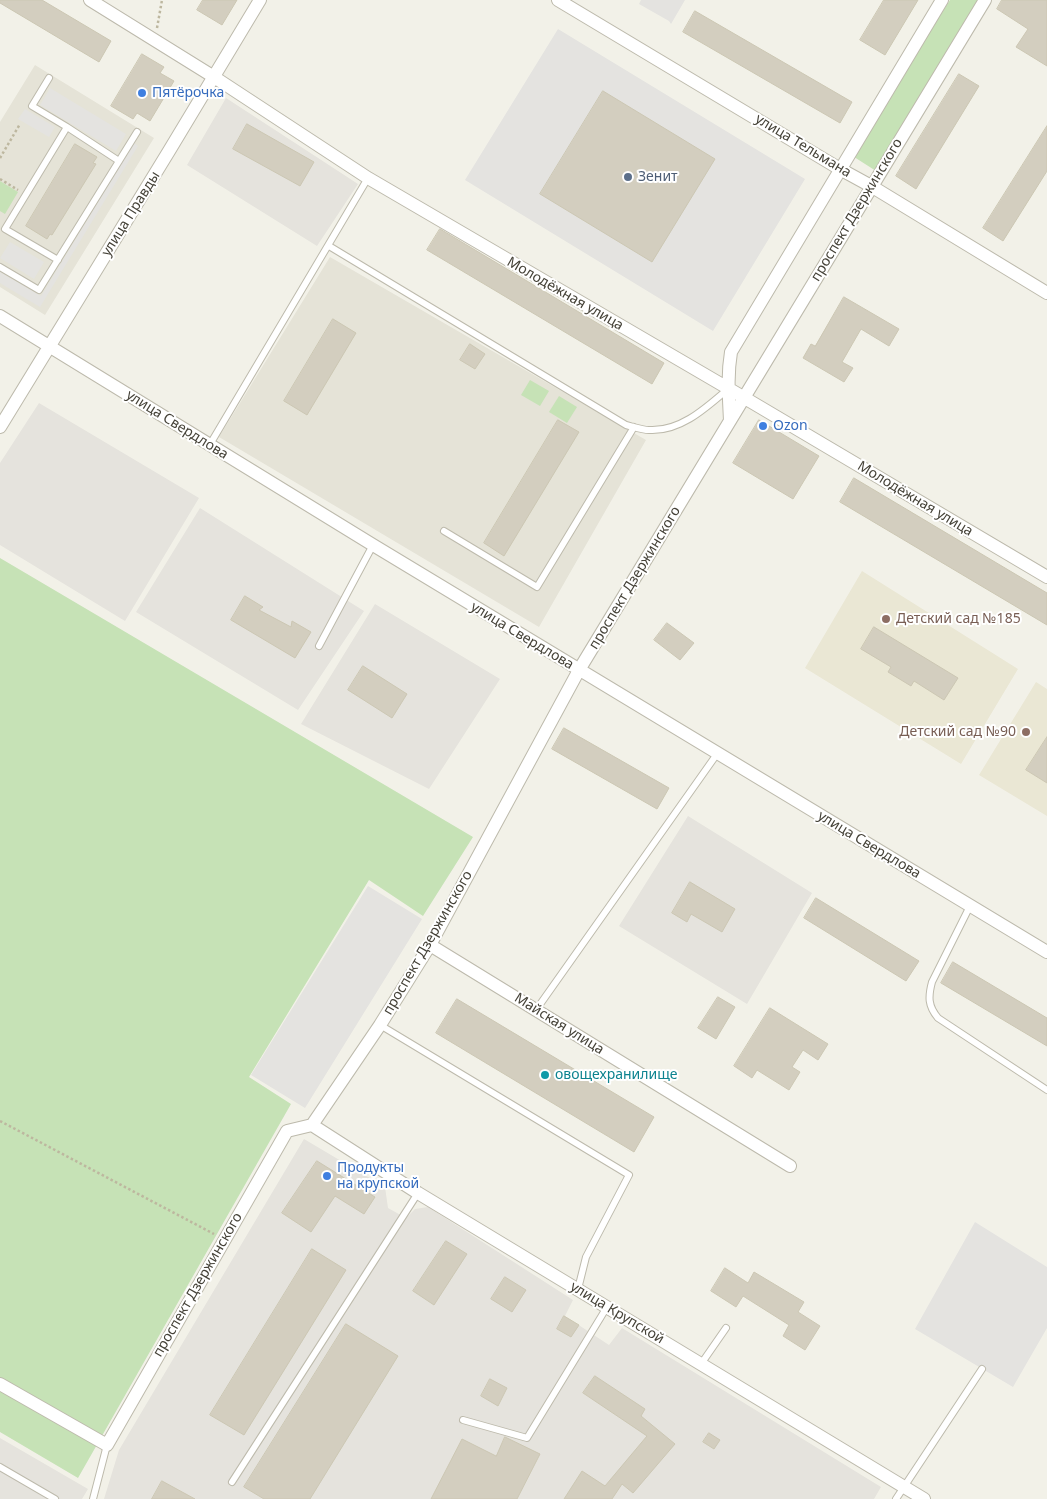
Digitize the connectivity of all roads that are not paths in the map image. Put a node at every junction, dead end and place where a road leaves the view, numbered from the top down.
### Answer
1 (90, 0) edge
2 (260, 0) edge
3 (558, 0) edge
4 (942, 0) edge
5 (985, 0) edge
6 (214, 77) junction
7 (49, 78) dead end
8 (67, 127) junction
9 (137, 132) dead end
10 (119, 161) junction
11 (840, 169) junction
12 (368, 178) junction
13 (871, 186) junction
14 (329, 246) junction
15 (58, 260) junction
16 (0, 267) edge
17 (1047, 293) edge
18 (0, 316) edge
19 (49, 346) junction
20 (728, 389) junction
21 (743, 397) junction
22 (730, 421) junction
23 (0, 427) edge
24 (634, 427) junction
25 (210, 446) junction
26 (444, 531) dead end
27 (373, 545) junction
28 (1047, 577) edge
29 (319, 646) dead end
30 (579, 670) junction
31 (717, 754) junction
32 (970, 906) junction
33 (430, 945) junction
34 (1047, 952) edge
35 (536, 1010) junction
36 (380, 1025) junction
37 (1047, 1090) edge
38 (312, 1125) junction
39 (790, 1166) dead end
40 (418, 1193) junction
41 (578, 1289) junction
42 (608, 1307) junction
43 (726, 1328) dead end
44 (701, 1364) junction
45 (982, 1369) dead end
46 (0, 1384) edge
47 (463, 1420) dead end
48 (107, 1445) junction
49 (0, 1467) edge
50 (232, 1482) dead end
51 (904, 1487) junction
52 (55, 1499) edge
53 (94, 1499) edge
54 (896, 1499) edge
55 (924, 1499) edge

1 - 6 street, Молодёжная улица
2 - 6 street, улица Правды
3 - 11 street, улица Тельмана
4 - 11 street
5 - 13 street, проспект Дзержинского
6 - 12 street, Молодёжная улица
6 - 19 street, улица Правды
7 - 8 lane
8 - 10 lane
8 - 15 lane
9 - 10 lane
10 - 15 lane
11 - 13 street, улица Тельмана
11 - 20 street
12 - 14 lane
12 - 20 street, Молодёжная улица
13 - 17 street, улица Тельмана
13 - 21 street, проспект Дзержинского
14 - 24 lane
14 - 25 lane
15 - 16 lane
18 - 19 street, улица Свердлова
19 - 23 street, улица Правды
19 - 25 street, улица Свердлова
20 - 21 street, Молодёжная улица
20 - 22 street
20 - 24 lane
21 - 22 street, проспект Дзержинского
21 - 28 street, Молодёжная улица
22 - 30 street, проспект Дзержинского
24 - 26 lane
25 - 27 street, улица Свердлова
27 - 29 lane
27 - 30 street, улица Свердлова
30 - 31 street, улица Свердлова
30 - 33 street, проспект Дзержинского
31 - 32 street, улица Свердлова
31 - 35 lane
32 - 34 street, улица Свердлова
32 - 37 lane
33 - 35 street, Майская улица
33 - 36 street, проспект Дзержинского
35 - 39 street, Майская улица
36 - 38 street, проспект Дзержинского
36 - 41 lane
38 - 40 street, улица Крупской
38 - 48 street, проспект Дзержинского
40 - 41 street, улица Крупской
40 - 50 lane
41 - 42 street, улица Крупской
42 - 44 street, улица Крупской
42 - 47 lane
43 - 44 lane
44 - 51 street, улица Крупской
45 - 51 lane
46 - 48 street
48 - 53 lane
49 - 52 lane
51 - 54 lane
51 - 55 street, улица Крупской

